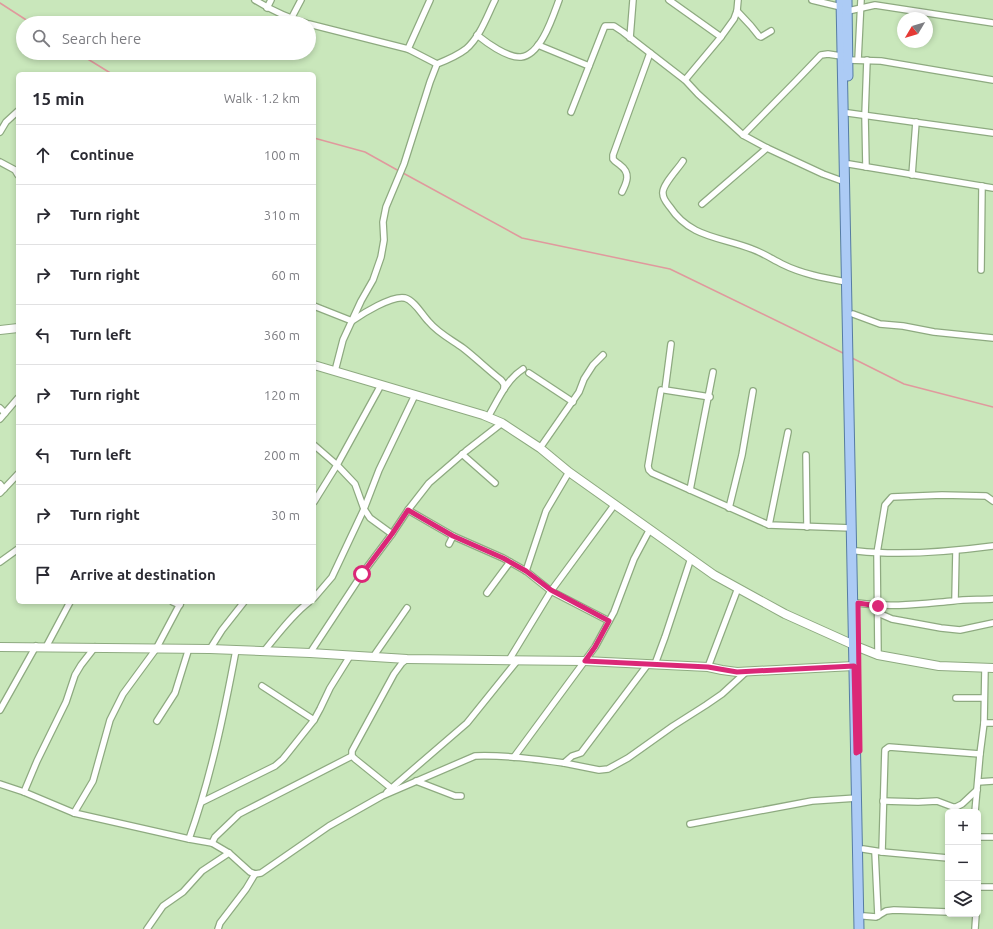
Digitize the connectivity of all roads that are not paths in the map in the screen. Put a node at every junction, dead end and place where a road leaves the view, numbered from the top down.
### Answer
1 (255, 0) edge
2 (271, 0) edge
3 (301, 0) edge
4 (430, 0) edge
5 (495, 0) edge
6 (560, 0) edge
7 (633, 0) edge
8 (669, 0) edge
9 (738, 0) edge
10 (812, 0) edge
11 (847, 0) edge
12 (861, 0) edge
13 (843, 6) edge
14 (862, 7) junction
15 (267, 8) junction
16 (737, 11) junction
17 (284, 16) edge
18 (293, 16) edge
19 (993, 23) edge
20 (316, 25) edge
21 (771, 31) dead end
22 (477, 35) junction
23 (721, 37) junction
24 (630, 38) junction
25 (538, 45) junction
26 (408, 49) junction
27 (650, 52) junction
28 (844, 58) junction
29 (858, 60) junction
30 (867, 60) junction
31 (438, 64) junction
32 (590, 66) junction
33 (685, 80) junction
34 (993, 80) edge
35 (571, 112) dead end
36 (16, 113) edge
37 (848, 113) junction
38 (865, 115) junction
39 (916, 122) junction
40 (0, 132) edge
41 (993, 133) edge
42 (743, 135) junction
43 (767, 148) junction
44 (683, 161) dead end
45 (0, 162) edge
46 (850, 164) junction
47 (866, 167) junction
48 (16, 172) edge
49 (912, 175) junction
50 (845, 182) junction
51 (982, 186) junction
52 (993, 188) edge
53 (622, 192) dead end
54 (702, 204) dead end
55 (981, 270) dead end
56 (846, 282) junction
57 (316, 307) edge
58 (853, 314) junction
59 (352, 321) junction
60 (16, 328) edge
61 (0, 330) edge
62 (993, 338) edge
63 (671, 344) dead end
64 (603, 355) dead end
65 (316, 366) edge
66 (523, 369) dead end
67 (335, 371) junction
68 (714, 372) dead end
69 (529, 373) dead end
70 (381, 385) junction
71 (504, 388) junction
72 (661, 390) dead end
73 (753, 391) dead end
74 (415, 395) junction
75 (710, 397) junction
76 (16, 400) edge
77 (573, 402) junction
78 (0, 408) edge
79 (5, 413) junction
80 (488, 417) junction
81 (0, 419) edge
82 (502, 423) junction
83 (788, 432) dead end
84 (316, 447) edge
85 (540, 448) junction
86 (462, 454) junction
87 (806, 455) dead end
88 (337, 465) junction
89 (568, 472) junction
90 (16, 476) edge
91 (495, 483) dead end
92 (1, 488) edge
93 (690, 490) junction
94 (316, 499) edge
95 (993, 501) edge
96 (615, 504) junction
97 (730, 508) junction
98 (364, 509) junction
99 (408, 510) junction
100 (769, 525) junction
101 (807, 526) junction
102 (852, 528) junction
103 (650, 529) junction
104 (392, 534) junction
105 (453, 536) junction
106 (449, 544) dead end
107 (993, 546) edge
108 (16, 550) edge
109 (857, 551) junction
110 (956, 551) junction
111 (877, 553) junction
112 (690, 558) junction
113 (0, 562) edge
114 (510, 562) junction
115 (526, 571) junction
116 (738, 588) junction
117 (551, 590) junction
118 (487, 593) dead end
119 (316, 596) edge
120 (993, 599) edge
121 (955, 600) junction
122 (858, 603) junction
123 (69, 604) edge
124 (180, 604) edge
125 (242, 604) edge
126 (307, 604) edge
127 (407, 608) dead end
128 (878, 609) junction
129 (609, 621) junction
130 (993, 623) edge
131 (0, 646) edge
132 (36, 646) junction
133 (856, 646) junction
134 (46, 647) junction
135 (95, 648) junction
136 (156, 648) junction
137 (189, 648) junction
138 (210, 648) junction
139 (236, 650) junction
140 (265, 650) junction
141 (310, 653) junction
142 (878, 655) junction
143 (350, 656) junction
144 (373, 657) junction
145 (407, 659) junction
146 (513, 661) junction
147 (585, 661) junction
148 (651, 664) junction
149 (854, 666) junction
150 (708, 667) junction
151 (989, 668) edge
152 (748, 671) junction
153 (262, 686) dead end
154 (956, 698) dead end
155 (984, 698) junction
156 (0, 710) edge
157 (314, 720) junction
158 (157, 721) dead end
159 (984, 723) junction
160 (993, 723) edge
161 (858, 752) junction
162 (980, 754) junction
163 (352, 756) junction
164 (514, 757) junction
165 (564, 763) junction
166 (416, 781) junction
167 (993, 781) edge
168 (978, 782) junction
169 (0, 784) edge
170 (392, 788) junction
171 (977, 790) junction
172 (24, 792) junction
173 (382, 796) junction
174 (461, 796) dead end
175 (857, 798) junction
176 (883, 801) junction
177 (202, 802) junction
178 (975, 809) edge
179 (74, 813) junction
180 (690, 824) dead end
181 (981, 837) edge
182 (993, 837) edge
183 (189, 839) junction
184 (212, 842) junction
185 (863, 849) junction
186 (875, 852) junction
187 (882, 852) junction
188 (229, 853) junction
189 (945, 858) edge
190 (255, 874) junction
191 (981, 887) edge
192 (993, 887) edge
193 (945, 912) edge
194 (864, 916) junction
195 (878, 916) junction
196 (976, 917) edge
197 (147, 929) edge
198 (218, 929) edge
199 (860, 929) edge
200 (865, 929) edge
201 (975, 929) edge

1 - 15 street
2 - 15 street
3 - 18 street
4 - 26 street
5 - 22 street
6 - 25 street
7 - 24 street
8 - 23 street
9 - 16 street
10 - 13 street
11 - 13 main road
12 - 14 street
13 - 14 street
13 - 28 main road
14 - 19 street
14 - 29 street
15 - 17 street
16 - 21 street
16 - 23 street
20 - 26 street
22 - 25 street
22 - 31 street
23 - 33 street
24 - 27 street
24 - 32 street
25 - 32 street
26 - 31 street
27 - 33 street
27 - 53 street
28 - 29 street
28 - 37 main road
28 - 42 street
28 - 50 main road
29 - 30 street
30 - 34 street
30 - 38 street
31 - 59 street
32 - 35 street
33 - 42 street
36 - 40 street
37 - 38 street
37 - 46 main road
38 - 39 street
38 - 47 street
39 - 41 street
39 - 49 street
42 - 43 street
43 - 50 street
43 - 54 street
44 - 56 street
45 - 48 street
46 - 47 street
46 - 58 main road
47 - 49 street
49 - 51 street
50 - 56 main road
51 - 52 street
51 - 55 street
56 - 102 main road
57 - 59 street
58 - 62 street
58 - 109 main road
59 - 67 street
59 - 71 street
60 - 61 street
63 - 75 street
64 - 77 street
65 - 67 street
66 - 71 street
67 - 70 street
68 - 75 street
69 - 77 street
70 - 74 street
70 - 88 street
71 - 80 street
72 - 93 street
73 - 97 street
74 - 80 street
74 - 98 street
75 - 93 street
76 - 79 street
77 - 85 street
78 - 79 street
79 - 81 street
80 - 82 street
82 - 85 street
82 - 86 street
83 - 100 street
84 - 88 street
85 - 89 street
86 - 91 street
86 - 99 street
87 - 101 street
88 - 94 street
88 - 98 street
89 - 96 street
89 - 115 street
90 - 92 street
93 - 97 street
95 - 111 street
96 - 103 street
96 - 117 street
97 - 100 street
98 - 104 street
98 - 119 street
99 - 104 street
99 - 105 street
100 - 101 street
101 - 102 street
102 - 133 main road
103 - 112 street
103 - 129 street
104 - 141 street
105 - 106 street
105 - 114 street
107 - 110 street
108 - 113 street
109 - 111 street
109 - 122 main road
110 - 111 street
110 - 121 street
111 - 128 street
112 - 116 street
112 - 148 street
114 - 115 street
114 - 118 street
115 - 117 street
116 - 133 street
116 - 150 street
117 - 129 street
117 - 146 street
120 - 121 street
121 - 128 street
122 - 128 street
122 - 133 main road
123 - 134 street
124 - 136 street
125 - 138 street
126 - 140 street
127 - 144 street
128 - 130 street
128 - 142 street
129 - 147 street
131 - 132 street
132 - 134 street
132 - 156 street
133 - 142 street
133 - 149 main road
133 - 161 main road
134 - 135 street
135 - 136 street
135 - 172 street
136 - 137 street
136 - 179 street
137 - 138 street
137 - 158 street
138 - 139 street
139 - 140 street
139 - 177 street
140 - 141 street
141 - 143 street
142 - 151 street
143 - 144 street
143 - 157 street
144 - 145 street
145 - 146 street
145 - 163 street
146 - 147 street
146 - 170 street
147 - 148 street
147 - 164 street
148 - 150 street
148 - 165 street
149 - 152 street
149 - 161 main road
150 - 152 street
151 - 155 street
152 - 165 street
153 - 157 street
154 - 155 street
155 - 159 street
157 - 177 street
159 - 160 street
159 - 162 street
161 - 175 main road
161 - 185 main road
162 - 168 street
162 - 176 street
163 - 170 street
163 - 184 street
164 - 165 street
164 - 166 street
166 - 173 street
166 - 174 street
167 - 168 street
168 - 171 street
169 - 172 street
170 - 173 street
171 - 176 street
171 - 178 street
172 - 179 street
173 - 190 street
175 - 180 street
175 - 199 main road
176 - 187 street
177 - 183 street
179 - 183 street
181 - 182 street
183 - 184 street
184 - 188 street
185 - 186 street
185 - 194 main road
186 - 187 street
186 - 195 street
187 - 189 street
188 - 190 street
188 - 197 street
190 - 198 street
191 - 192 street
193 - 195 street
194 - 195 street
194 - 200 main road
196 - 201 street

